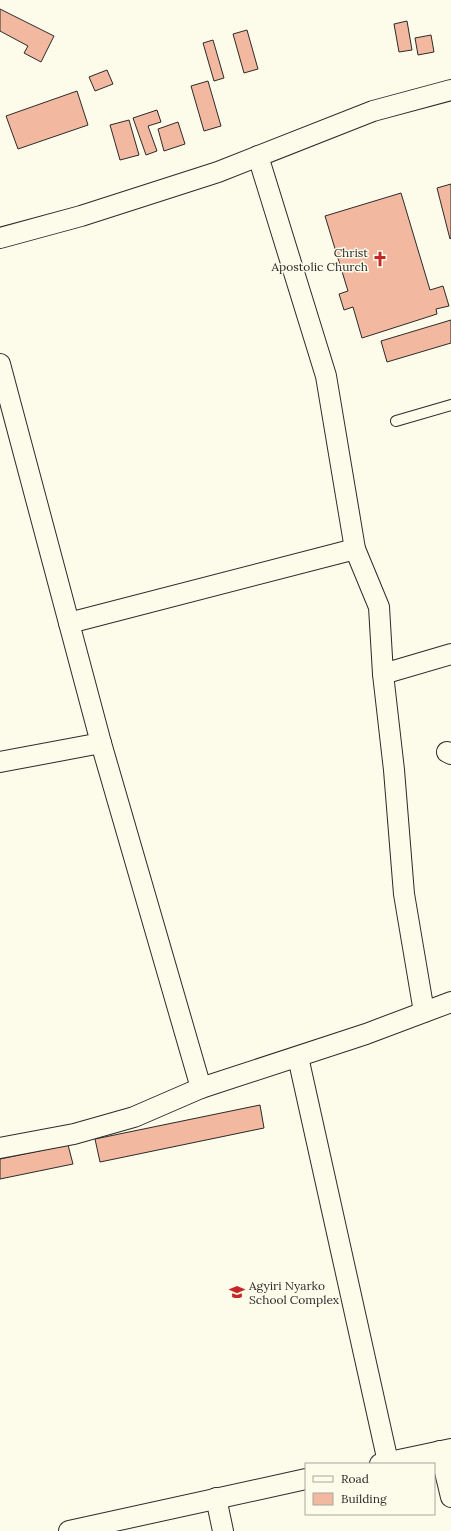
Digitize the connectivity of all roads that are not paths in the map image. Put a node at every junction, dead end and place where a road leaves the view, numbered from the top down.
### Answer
1 (451, 90) edge
2 (258, 156) junction
3 (0, 238) edge
4 (0, 364) edge
5 (451, 405) edge
6 (396, 421) dead end
7 (355, 549) junction
8 (69, 623) junction
9 (451, 654) edge
10 (383, 674) junction
11 (101, 743) junction
12 (0, 762) edge
13 (451, 1002) edge
14 (424, 1012) junction
15 (298, 1057) junction
16 (201, 1088) junction
17 (0, 1148) edge
18 (445, 1450) edge
19 (384, 1463) edge
20 (305, 1479) edge
21 (451, 1497) edge
22 (216, 1498) junction
23 (69, 1531) edge
24 (223, 1531) edge

1 - 2 street
2 - 3 street
2 - 7 street
4 - 8 street
5 - 6 lane
7 - 8 street
7 - 10 street
8 - 11 street
9 - 10 street
10 - 14 street
11 - 12 street
11 - 16 street
13 - 14 street
14 - 15 street
15 - 16 street
15 - 19 street
16 - 17 street
18 - 19 street
18 - 21 street
20 - 22 street
22 - 23 street
22 - 24 street

